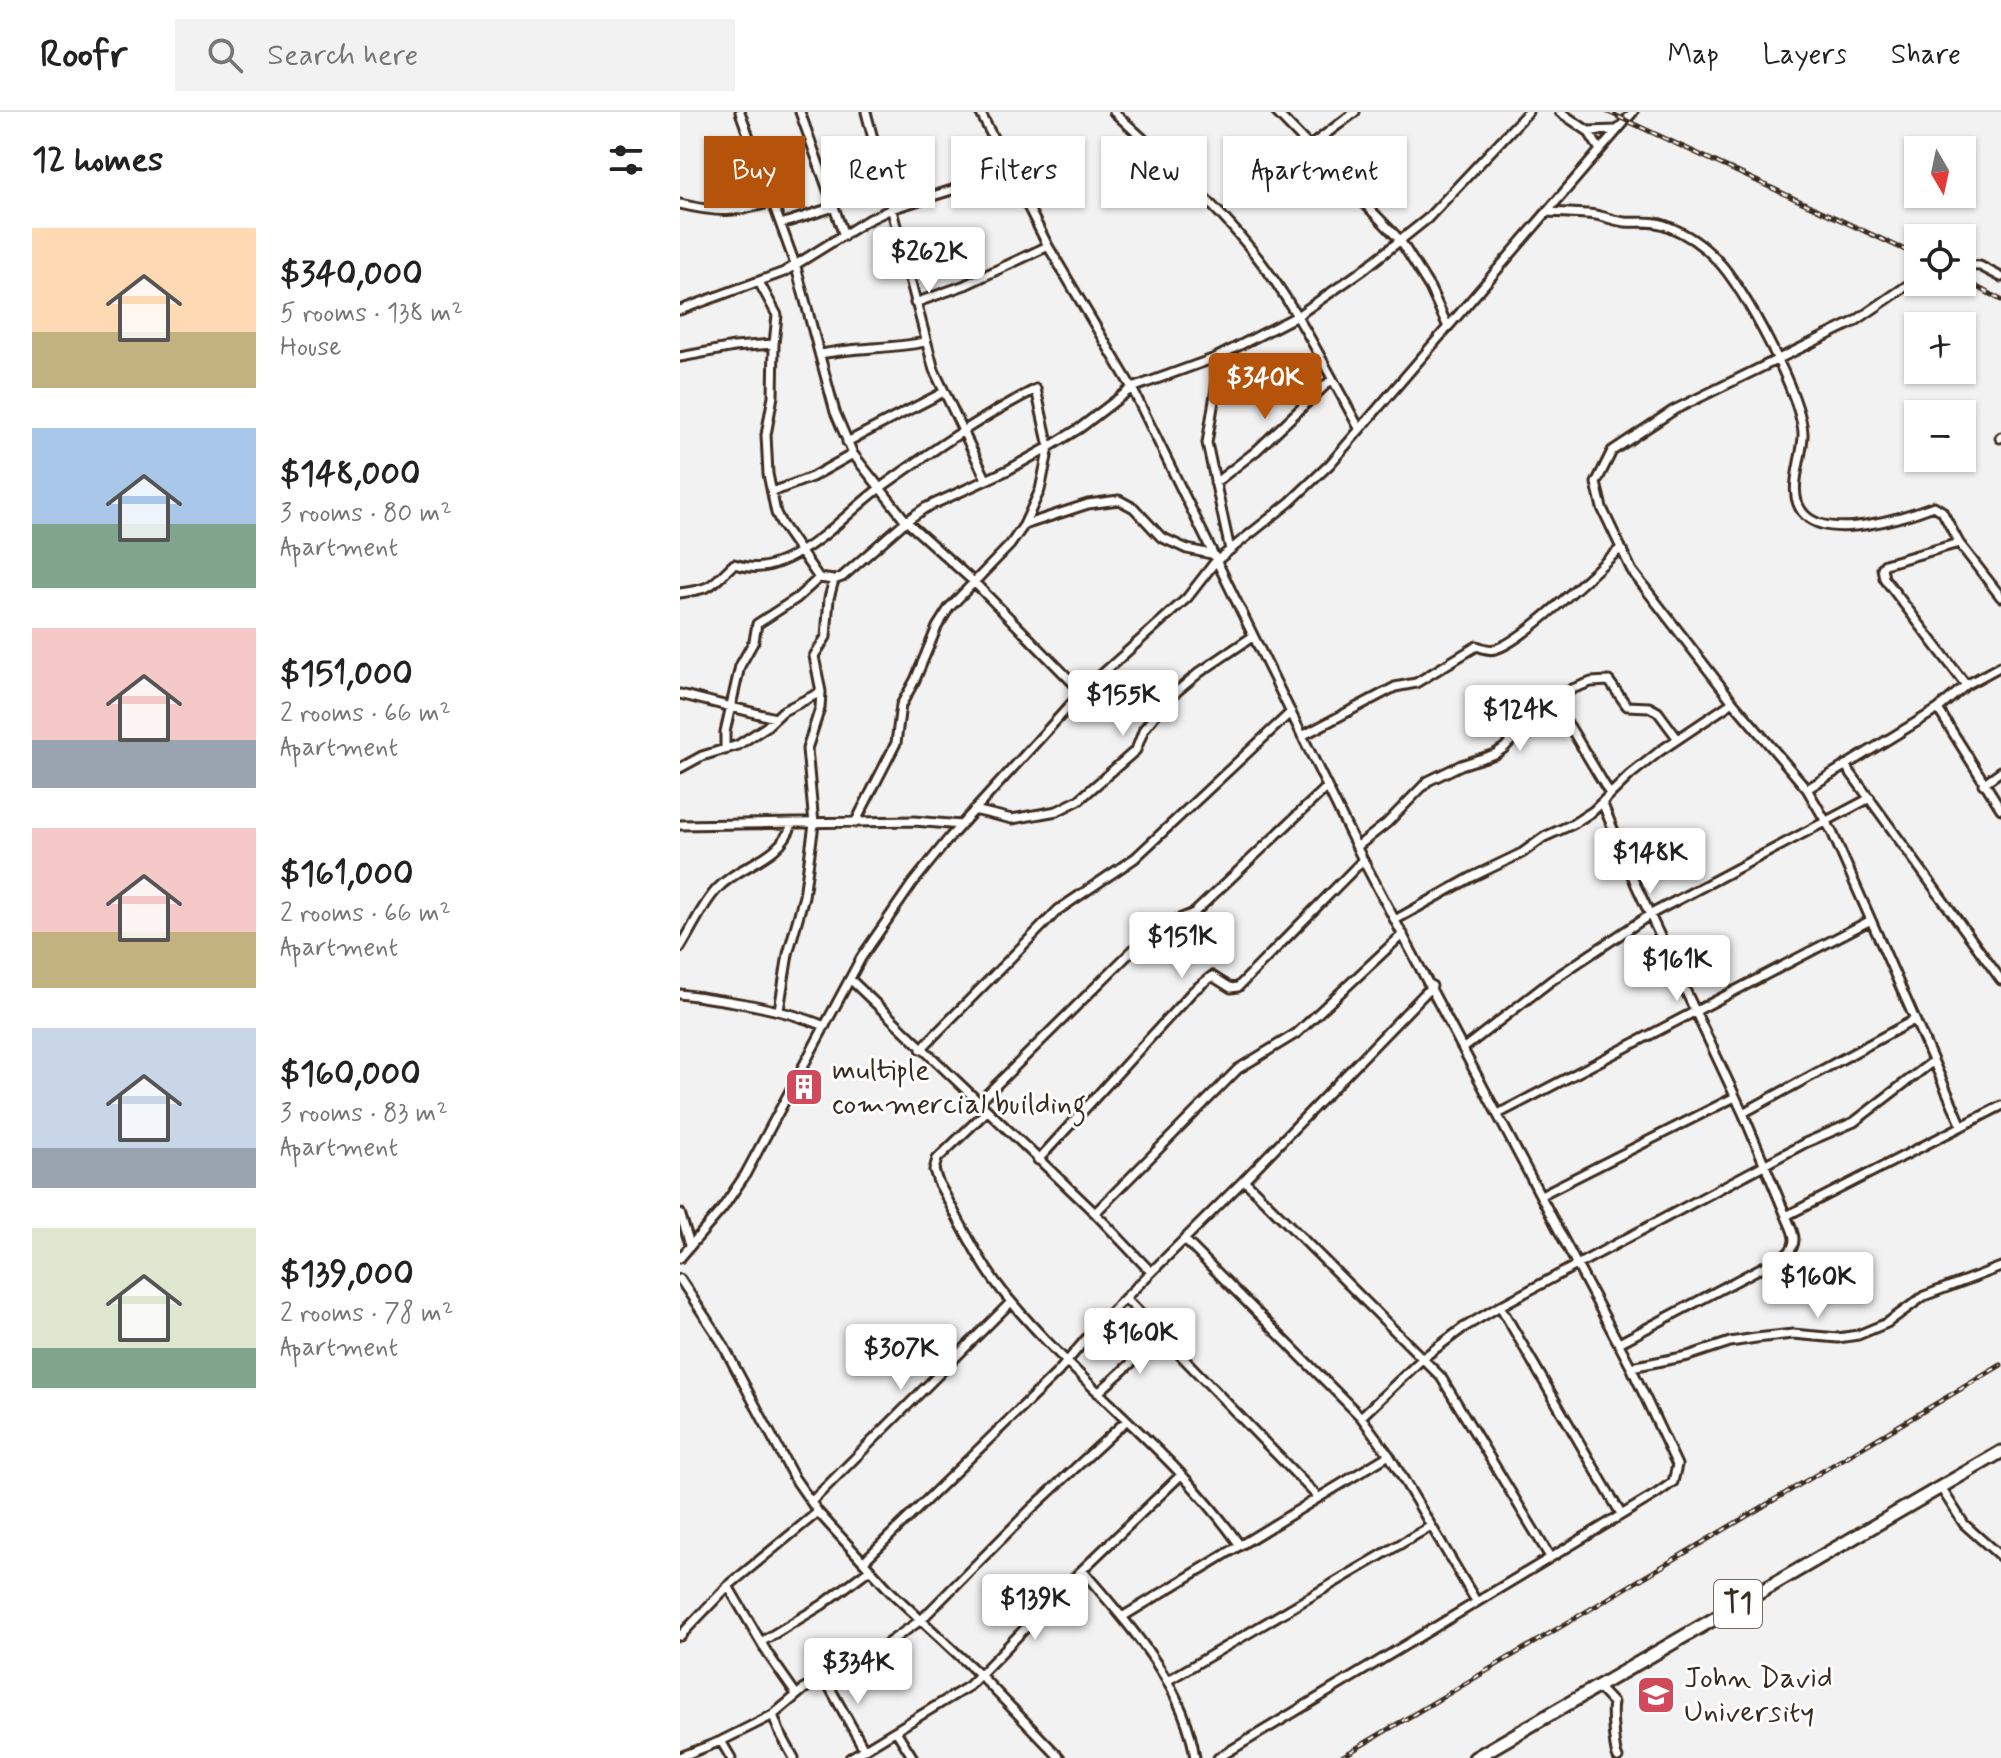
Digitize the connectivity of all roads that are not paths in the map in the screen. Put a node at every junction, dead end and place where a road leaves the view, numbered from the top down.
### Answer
1 (740, 112) edge
2 (800, 112) edge
3 (866, 112) edge
4 (980, 112) edge
5 (1114, 112) edge
6 (1276, 112) edge
7 (1355, 112) edge
8 (1528, 112) edge
9 (1560, 112) edge
10 (1633, 112) edge
11 (1616, 130) junction
12 (1588, 131) junction
13 (749, 136) edge
14 (992, 136) edge
15 (1300, 136) edge
16 (1323, 136) edge
17 (1600, 150) junction
18 (821, 171) edge
19 (951, 190) edge
20 (680, 204) edge
21 (704, 208) edge
22 (704, 208) edge
23 (751, 208) edge
24 (774, 208) edge
25 (831, 208) edge
26 (834, 208) edge
27 (1029, 208) edge
28 (1369, 208) edge
29 (891, 209) junction
30 (1547, 212) junction
31 (781, 224) junction
32 (844, 236) junction
33 (1400, 240) junction
34 (1048, 246) junction
35 (1976, 266) edge
36 (796, 267) junction
37 (2001, 277) edge
38 (759, 282) junction
39 (1904, 288) edge
40 (915, 303) junction
41 (680, 310) edge
42 (1297, 316) junction
43 (1448, 327) junction
44 (925, 342) junction
45 (774, 344) junction
46 (821, 354) junction
47 (680, 357) edge
48 (1215, 358) junction
49 (1778, 359) junction
50 (1332, 379) junction
51 (1132, 388) junction
52 (944, 392) junction
53 (1359, 428) junction
54 (964, 430) junction
55 (847, 442) junction
56 (1049, 447) junction
57 (853, 454) junction
58 (986, 479) junction
59 (1215, 483) junction
60 (879, 489) junction
61 (772, 492) junction
62 (906, 521) junction
63 (1024, 525) junction
64 (1959, 543) junction
65 (1620, 549) junction
66 (1230, 550) junction
67 (802, 552) junction
68 (1213, 558) junction
69 (819, 578) junction
70 (834, 580) junction
71 (975, 583) junction
72 (680, 593) edge
73 (2001, 597) edge
74 (1252, 637) junction
75 (2001, 666) edge
76 (1966, 685) junction
77 (821, 692) junction
78 (1082, 692) junction
79 (680, 694) edge
80 (1733, 702) junction
81 (1551, 703) junction
82 (732, 707) junction
83 (1938, 709) junction
84 (1291, 712) junction
85 (775, 718) junction
86 (1302, 736) junction
87 (1678, 739) junction
88 (725, 750) junction
89 (1845, 765) junction
90 (680, 768) edge
91 (2001, 771) edge
92 (1983, 784) junction
93 (1327, 787) junction
94 (1807, 789) junction
95 (1610, 794) junction
96 (1870, 798) junction
97 (1602, 802) junction
98 (2001, 809) edge
99 (974, 810) junction
100 (1826, 819) junction
101 (855, 823) junction
102 (792, 824) junction
103 (814, 824) junction
104 (680, 825) edge
105 (961, 825) junction
106 (1358, 846) junction
107 (1363, 860) junction
108 (1651, 914) junction
109 (1395, 920) junction
110 (1871, 920) junction
111 (1403, 934) junction
112 (680, 948) edge
113 (850, 979) junction
114 (2001, 980) edge
115 (1432, 986) junction
116 (680, 994) edge
117 (779, 1010) junction
118 (1695, 1011) junction
119 (1914, 1020) junction
120 (825, 1026) junction
121 (1464, 1048) junction
122 (921, 1049) junction
123 (1932, 1062) junction
124 (1735, 1097) junction
125 (978, 1103) junction
126 (2001, 1106) edge
127 (987, 1111) junction
128 (1743, 1113) junction
129 (1498, 1114) junction
130 (1962, 1126) junction
131 (1038, 1160) junction
132 (1763, 1165) junction
133 (1244, 1180) junction
134 (1541, 1195) junction
135 (680, 1213) edge
136 (1095, 1213) junction
137 (1786, 1216) junction
138 (1185, 1240) junction
139 (690, 1244) junction
140 (680, 1258) edge
141 (1577, 1265) junction
142 (2001, 1267) edge
143 (1151, 1272) junction
144 (680, 1279) edge
145 (1125, 1298) junction
146 (1011, 1302) junction
147 (1500, 1306) junction
148 (1161, 1336) junction
149 (1619, 1343) junction
150 (1423, 1358) junction
151 (1067, 1362) junction
152 (1631, 1367) junction
153 (1098, 1393) junction
154 (1361, 1417) junction
155 (1126, 1421) junction
156 (2001, 1452) edge
157 (1389, 1455) junction
158 (1181, 1475) junction
159 (1941, 1488) junction
160 (1318, 1497) junction
161 (811, 1502) junction
162 (818, 1512) junction
163 (1621, 1514) junction
164 (1431, 1526) junction
165 (1239, 1544) junction
166 (1550, 1557) junction
167 (2001, 1557) edge
168 (864, 1561) junction
169 (870, 1569) junction
170 (1082, 1570) junction
171 (728, 1586) junction
172 (1476, 1601) junction
173 (1122, 1617) junction
174 (921, 1620) junction
175 (680, 1636) edge
176 (761, 1642) junction
177 (981, 1676) junction
178 (825, 1679) junction
179 (1167, 1681) junction
180 (1597, 1686) junction
181 (796, 1694) junction
182 (773, 1715) junction
183 (896, 1731) junction
184 (721, 1741) junction
185 (864, 1749) junction
186 (680, 1757) edge
187 (731, 1758) edge
188 (794, 1758) edge
189 (850, 1758) edge
190 (913, 1758) edge
191 (1060, 1758) edge
192 (1195, 1758) edge
193 (1218, 1758) edge
194 (1475, 1758) edge
195 (1618, 1758) edge

1 - 13 street
2 - 18 street
3 - 29 street
4 - 14 street
5 - 42 street
6 - 15 street
7 - 16 street
8 - 33 street
9 - 12 street
10 - 11 street
11 - 12 street
11 - 17 street
12 - 17 street
17 - 30 street
19 - 29 street
20 - 21 street
22 - 23 street
24 - 31 street
25 - 31 street
26 - 32 street
27 - 34 street
28 - 33 street
29 - 32 street
29 - 40 street
30 - 43 street
30 - 49 street
31 - 36 street
32 - 36 street
33 - 42 street
33 - 43 street
34 - 40 street
34 - 51 street
35 - 37 street
36 - 38 street
36 - 46 street
38 - 41 street
38 - 45 street
39 - 49 street
40 - 44 street
42 - 48 street
42 - 50 street
43 - 53 street
44 - 46 street
44 - 52 street
45 - 47 street
45 - 61 street
46 - 55 street
48 - 51 street
48 - 59 street
49 - 64 street
49 - 65 street
50 - 53 street
50 - 59 street
51 - 56 street
51 - 68 street
52 - 54 street
52 - 55 street
53 - 66 street
54 - 56 street
54 - 58 street
54 - 60 street
55 - 57 street
56 - 58 street
56 - 63 street
57 - 60 street
57 - 61 street
58 - 62 street
59 - 66 street
60 - 62 street
60 - 67 street
61 - 67 street
62 - 70 street
62 - 71 street
63 - 68 street
63 - 71 street
64 - 73 street
64 - 76 street
65 - 80 street
65 - 86 street
66 - 68 street
67 - 69 street
67 - 72 street
68 - 74 street
68 - 78 street
69 - 70 street
69 - 82 street
70 - 77 street
71 - 78 street
71 - 101 street
74 - 84 street
74 - 99 street
75 - 76 street
76 - 83 street
77 - 85 street
77 - 103 street
78 - 99 street
79 - 82 street
80 - 87 street
80 - 94 street
81 - 87 street
81 - 95 street
81 - 106 street
82 - 85 street
82 - 88 street
83 - 89 street
83 - 92 street
84 - 86 street
84 - 122 street
85 - 88 street
86 - 93 street
87 - 95 street
88 - 90 street
89 - 94 street
89 - 96 street
91 - 92 street
92 - 98 street
93 - 106 street
93 - 125 street
94 - 100 street
95 - 97 street
96 - 100 street
96 - 114 street
97 - 108 street
97 - 109 street
99 - 105 street
100 - 108 street
100 - 110 street
101 - 103 street
101 - 105 street
102 - 103 street
102 - 104 street
102 - 112 street
103 - 117 street
105 - 113 street
106 - 107 street
107 - 109 street
107 - 131 street
108 - 118 street
108 - 121 street
109 - 111 street
110 - 118 street
110 - 119 street
111 - 115 street
111 - 136 street
113 - 120 street
113 - 122 street
115 - 121 street
115 - 133 street
116 - 117 street
117 - 120 street
118 - 124 street
118 - 129 street
119 - 123 street
119 - 128 street
120 - 139 street
121 - 129 street
122 - 125 street
123 - 130 street
123 - 132 street
124 - 128 street
124 - 134 street
125 - 127 street
126 - 130 street
127 - 131 street
127 - 146 street
128 - 132 street
129 - 134 street
130 - 137 street
131 - 136 street
132 - 137 street
132 - 141 street
133 - 138 street
133 - 150 street
134 - 141 street
135 - 139 street
136 - 143 street
137 - 149 street
138 - 143 street
138 - 154 street
139 - 140 street
141 - 147 street
141 - 149 street
142 - 152 street
143 - 145 street
144 - 161 street
145 - 148 street
145 - 151 street
146 - 151 street
146 - 161 street
147 - 150 street
147 - 163 street
148 - 153 street
148 - 160 street
149 - 152 street
150 - 154 street
150 - 166 street
151 - 153 street
151 - 168 street
152 - 163 street
153 - 155 street
154 - 157 street
155 - 158 street
155 - 174 street
156 - 159 highway, T1
157 - 160 street
157 - 164 street
158 - 165 street
158 - 170 street
159 - 167 street
159 - 180 highway, T1
160 - 165 street
161 - 162 street
162 - 168 street
162 - 171 street
163 - 166 street
164 - 172 street
164 - 179 street
165 - 173 street
166 - 172 street
168 - 169 street
169 - 174 street
169 - 176 street
170 - 173 street
170 - 177 street
171 - 175 street
171 - 176 street
172 - 193 street
173 - 179 street
174 - 177 street
174 - 178 street
176 - 181 street
177 - 183 street
177 - 191 street
178 - 181 street
178 - 185 street
179 - 192 street
180 - 194 highway, T1
180 - 195 street
181 - 182 street
182 - 184 street
182 - 188 street
183 - 185 street
183 - 190 street
184 - 186 street
184 - 187 street
185 - 189 street

